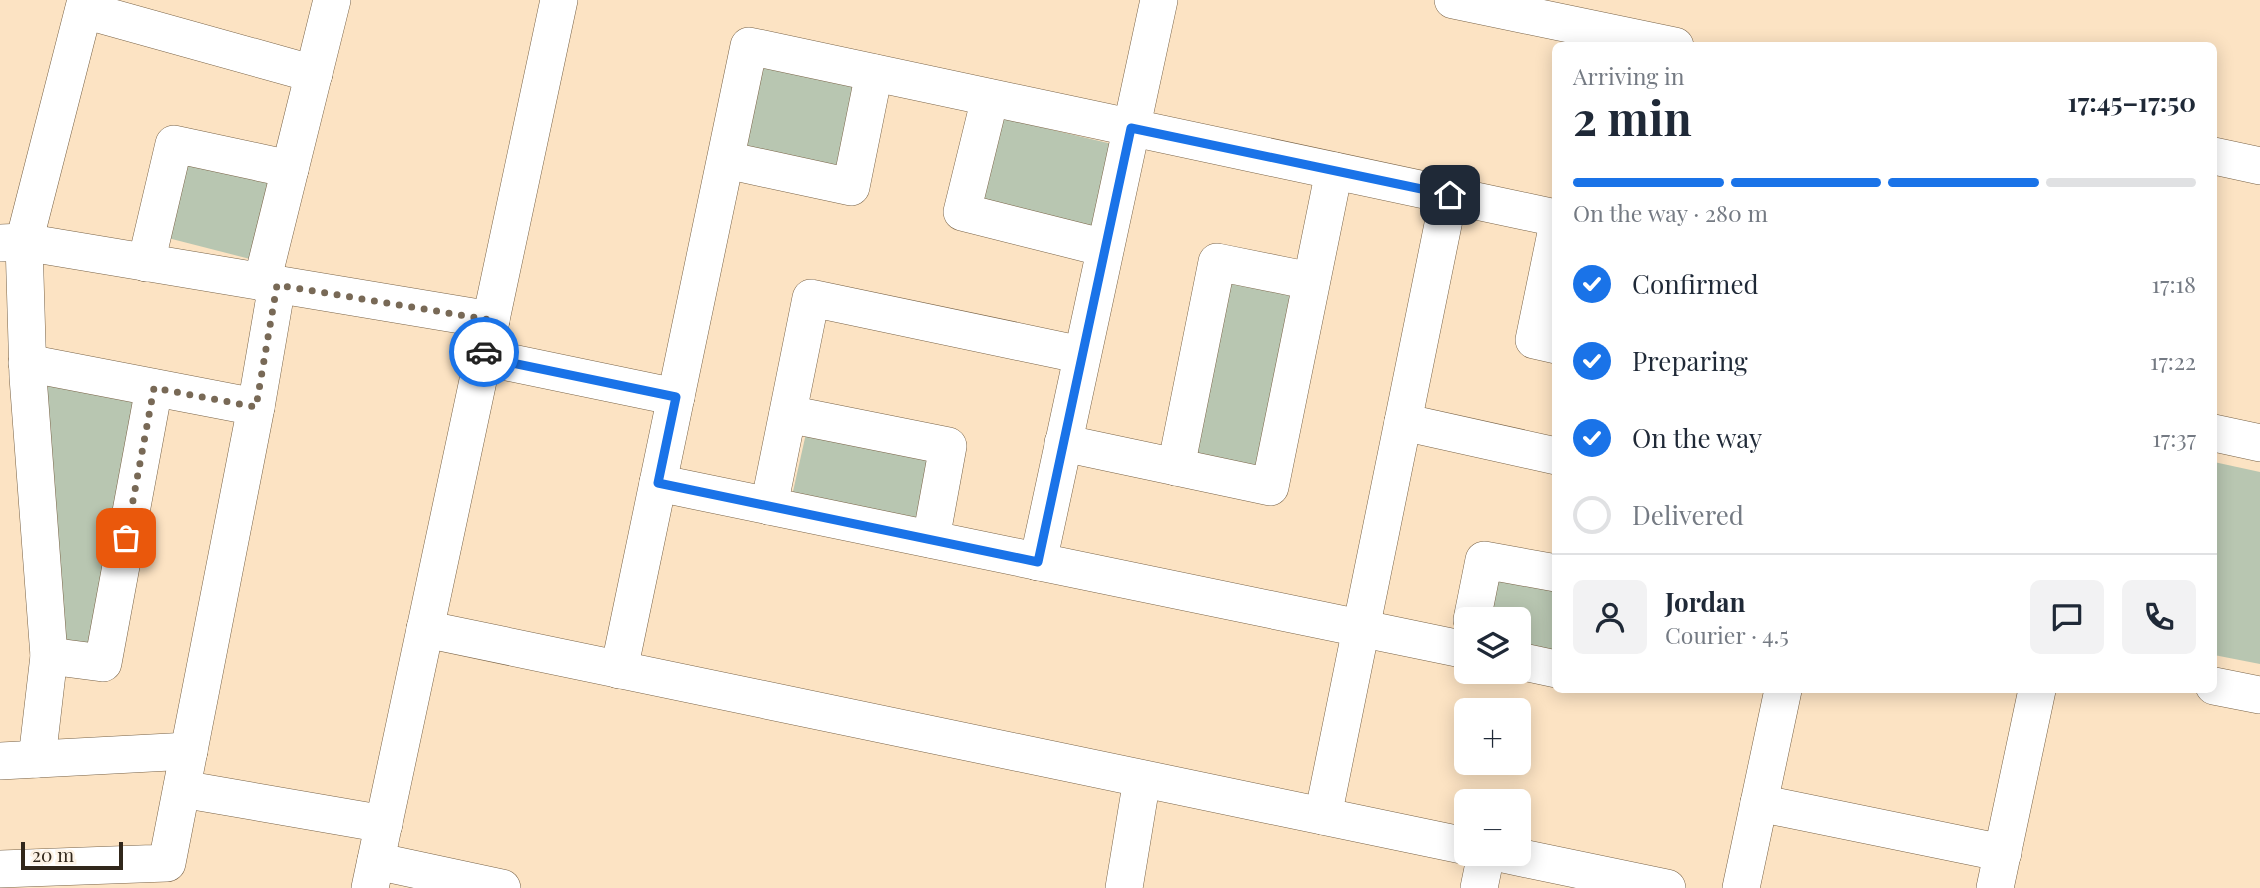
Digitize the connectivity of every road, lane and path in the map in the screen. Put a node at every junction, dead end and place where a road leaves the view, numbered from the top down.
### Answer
1 (332, 0) edge
2 (559, 0) edge
3 (1158, 0) edge
4 (1453, 0) edge
5 (85, 5) edge
6 (1542, 9) edge
7 (1661, 42) edge
8 (874, 73) junction
9 (314, 74) junction
10 (990, 97) junction
11 (1131, 128) junction
12 (2217, 157) edge
13 (726, 160) junction
14 (2260, 166) edge
15 (290, 169) junction
16 (1334, 171) junction
17 (1450, 195) junction
18 (1552, 217) edge
19 (12, 243) edge
20 (1105, 247) junction
21 (1552, 252) edge
22 (146, 262) junction
23 (1311, 281) junction
24 (270, 283) junction
25 (491, 320) junction
26 (1552, 344) edge
27 (1082, 355) junction
28 (483, 357) junction
29 (18, 373) edge
30 (154, 388) junction
31 (676, 397) junction
32 (256, 407) junction
33 (788, 414) junction
34 (1403, 422) junction
35 (2217, 434) edge
36 (1063, 443) junction
37 (2260, 443) edge
38 (1552, 455) edge
39 (1177, 467) junction
40 (658, 483) junction
41 (769, 506) junction
42 (931, 539) junction
43 (1038, 562) junction
44 (1552, 572) edge
45 (1475, 607) edge
46 (1362, 628) junction
47 (425, 629) junction
48 (1454, 647) edge
49 (49, 656) junction
50 (1531, 663) edge
51 (1552, 667) edge
52 (619, 670) junction
53 (2217, 687) edge
54 (1782, 693) edge
55 (2036, 693) edge
56 (2260, 695) edge
57 (189, 751) junction
58 (37, 759) junction
59 (0, 761) edge
60 (1142, 779) junction
61 (182, 789) junction
62 (1759, 803) junction
63 (1323, 816) junction
64 (384, 824) junction
65 (1454, 843) edge
66 (2003, 853) junction
67 (1531, 860) edge
68 (1484, 866) edge
69 (0, 869) edge
70 (373, 875) edge
71 (106, 876) edge
72 (502, 888) edge
73 (1124, 888) edge
74 (1479, 888) edge
75 (1667, 888) edge
76 (1741, 888) edge
77 (1995, 888) edge

1 - 9 street
2 - 25 street
3 - 11 street
4 - 6 street
5 - 9 street
5 - 19 street
6 - 7 street
8 - 10 street
8 - 13 street
8 - 13 street
9 - 15 street
10 - 11 street
10 - 20 street
11 - 16 street
11 - 20 street
12 - 14 street
13 - 31 street
15 - 22 street
15 - 24 street
16 - 17 street
16 - 23 street
17 - 18 street
17 - 34 street
19 - 22 street
19 - 29 street
20 - 27 street
21 - 26 street
22 - 24 street
23 - 39 street
23 - 39 street
24 - 25 street
24 - 32 street
25 - 28 street
27 - 33 street
27 - 36 street
28 - 31 street
28 - 47 street
29 - 30 street
29 - 49 street
30 - 32 street
30 - 49 street
31 - 40 street
32 - 57 street
33 - 41 street
33 - 42 street
34 - 38 street
34 - 46 street
35 - 37 street
36 - 39 street
36 - 43 street
40 - 41 street
40 - 52 street
41 - 42 street
42 - 43 street
43 - 46 street
44 - 45 street
46 - 48 street
46 - 63 street
47 - 52 street
47 - 64 street
49 - 58 street
50 - 51 street
52 - 60 street
53 - 56 street
54 - 62 street
55 - 66 street
57 - 58 street
57 - 61 street
58 - 59 street
60 - 63 street
60 - 73 street
61 - 64 street
61 - 71 street
62 - 66 street
62 - 76 street
63 - 65 street
64 - 70 street
66 - 77 street
67 - 75 street
68 - 74 street
69 - 71 street
70 - 72 street

